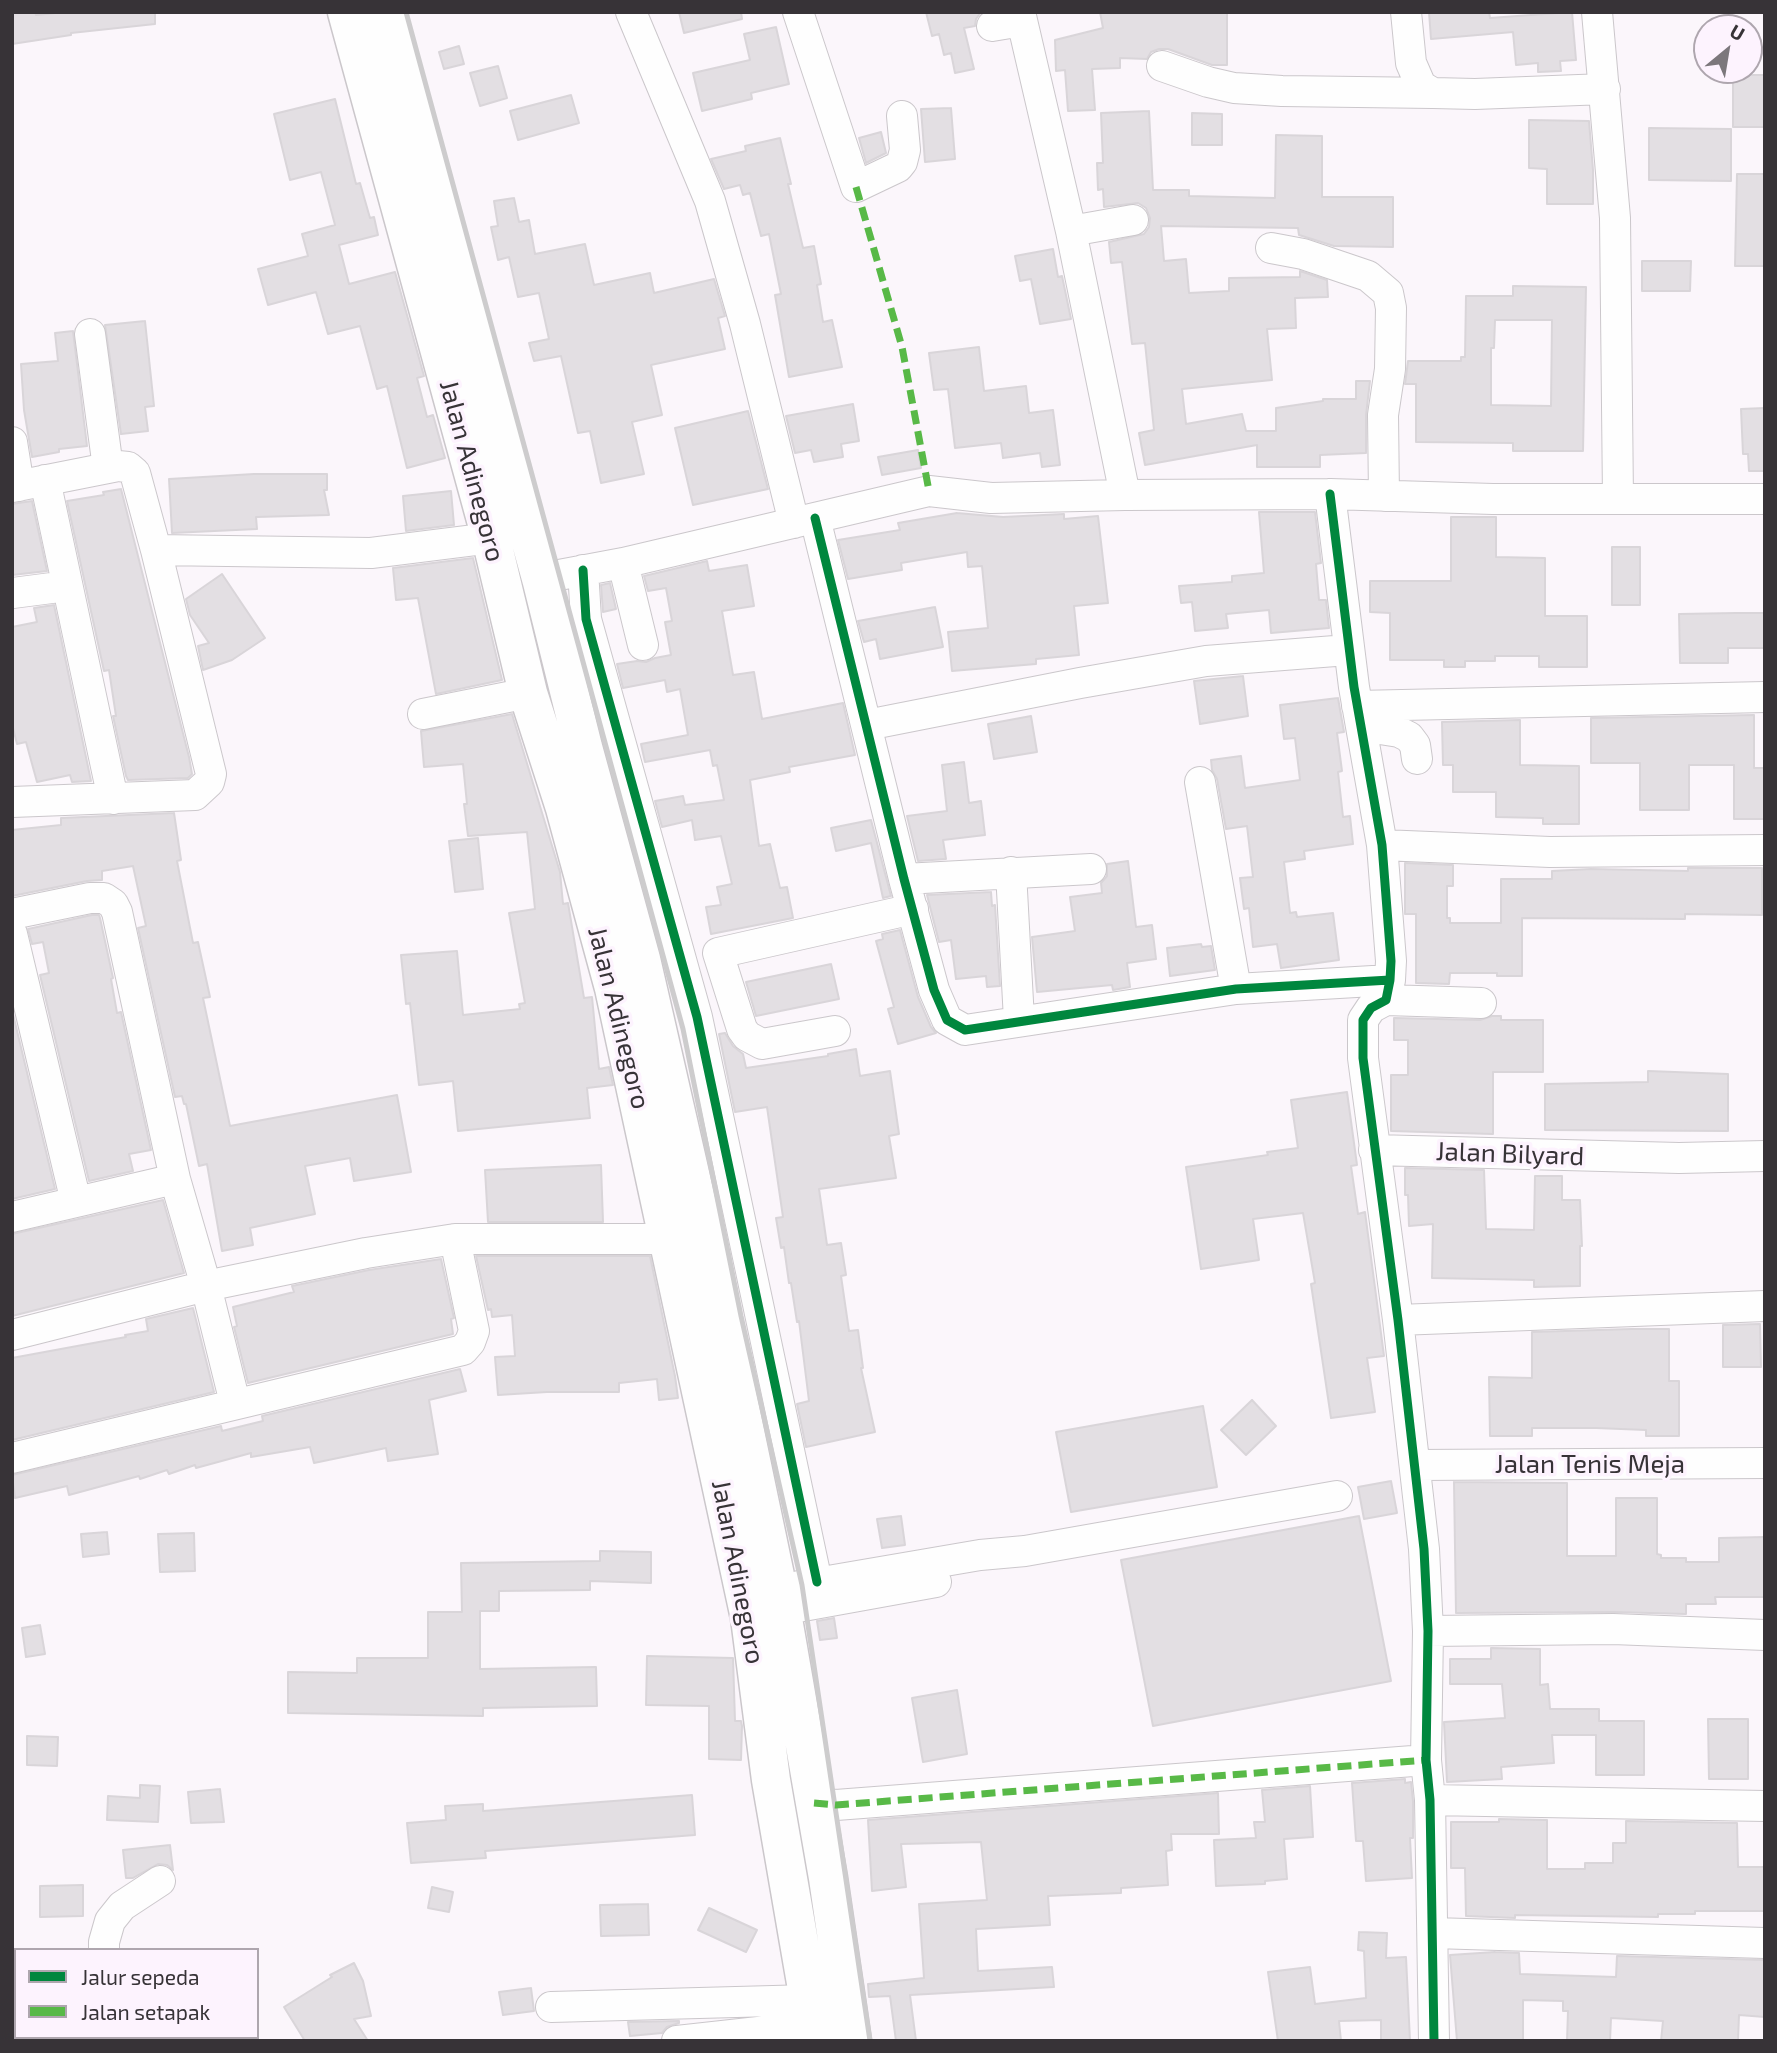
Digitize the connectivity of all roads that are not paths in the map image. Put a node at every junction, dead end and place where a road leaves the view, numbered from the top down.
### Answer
1 (347, 12) edge
2 (385, 12) edge
3 (631, 12) edge
4 (798, 12) edge
5 (1406, 12) edge
6 (1597, 12) edge
7 (1021, 16) edge
8 (992, 26) dead end
9 (1162, 66) dead end
10 (1605, 89) junction
11 (1433, 93) junction
12 (902, 116) dead end
13 (1133, 220) dead end
14 (1072, 230) junction
15 (1271, 248) dead end
16 (90, 334) dead end
17 (12, 442) edge
18 (108, 468) junction
19 (25, 484) edge
20 (1330, 494) junction
21 (1125, 495) junction
22 (1384, 496) junction
23 (1618, 499) junction
24 (1765, 499) edge
25 (805, 520) junction
26 (491, 538) junction
27 (156, 550) junction
28 (624, 563) junction
29 (583, 570) junction
30 (542, 582) junction
31 (66, 586) junction
32 (13, 593) edge
33 (643, 645) dead end
34 (1348, 650) junction
35 (528, 693) junction
36 (1765, 697) edge
37 (423, 714) dead end
38 (1359, 716) junction
39 (867, 726) junction
40 (1417, 759) dead end
41 (1200, 782) dead end
42 (13, 798) edge
43 (113, 799) junction
44 (1382, 845) junction
45 (1765, 850) edge
46 (1091, 869) dead end
47 (1011, 872) junction
48 (904, 879) junction
49 (913, 909) junction
50 (12, 914) edge
51 (12, 934) edge
52 (1236, 989) junction
53 (1388, 990) junction
54 (1481, 1003) dead end
55 (1019, 1020) junction
56 (835, 1031) dead end
57 (1374, 1150) junction
58 (1765, 1156) edge
59 (175, 1179) junction
60 (76, 1202) junction
61 (12, 1217) edge
62 (455, 1239) junction
63 (669, 1239) junction
64 (206, 1286) junction
65 (1765, 1306) edge
66 (1398, 1320) junction
67 (12, 1335) edge
68 (235, 1403) junction
69 (12, 1458) edge
70 (1765, 1463) edge
71 (1416, 1465) junction
72 (1337, 1496) dead end
73 (817, 1582) junction
74 (862, 1585) junction
75 (780, 1600) junction
76 (1428, 1631) junction
77 (1765, 1635) edge
78 (1426, 1760) junction
79 (1430, 1800) junction
80 (814, 1803) junction
81 (1765, 1806) edge
82 (160, 1881) dead end
83 (1433, 1933) junction
84 (1765, 1943) edge
85 (104, 1948) edge
86 (551, 2007) dead end
87 (813, 2022) edge
88 (677, 2041) edge
89 (852, 2041) edge
90 (1434, 2041) edge

1 - 26 highway, Jalan Adinegoro
2 - 30 highway
3 - 25 street
4 - 12 street
5 - 11 street
6 - 10 street
7 - 8 street
7 - 14 street
9 - 11 street
10 - 11 street
10 - 23 street
13 - 14 street
14 - 21 street
15 - 22 street
16 - 18 street
17 - 19 street
18 - 19 street
18 - 27 street
19 - 31 street
20 - 21 street
20 - 22 street
20 - 34 street
21 - 25 street
22 - 23 street
23 - 24 street
25 - 28 street
25 - 39 street
26 - 27 street
26 - 35 highway, Jalan Adinegoro
27 - 43 street
28 - 29 street
28 - 33 street
29 - 30 street
29 - 73 street
30 - 75 highway
31 - 32 street
31 - 43 street
34 - 38 street
34 - 39 street
35 - 37 street
35 - 63 highway, Jalan Adinegoro
36 - 38 street
38 - 40 street
38 - 44 street
39 - 48 street
41 - 52 street
42 - 43 street
44 - 45 street
44 - 53 street
46 - 47 street
47 - 48 street
47 - 55 street
48 - 49 street
49 - 55 street
49 - 56 street
50 - 59 street
51 - 60 street
52 - 53 street
52 - 55 street
53 - 54 street
53 - 57 street
57 - 58 street, Jalan Bilyard
57 - 66 street
59 - 60 street
59 - 64 street
60 - 61 street
62 - 63 street
62 - 64 street
62 - 68 street
63 - 87 highway, Jalan Adinegoro
64 - 67 street
64 - 68 street
65 - 66 street
66 - 71 street
68 - 69 street
70 - 71 street, Jalan Tenis Meja
71 - 76 street
72 - 74 street
73 - 74 street
73 - 75 street
74 - 75 street
75 - 80 highway
76 - 77 street
76 - 78 street
78 - 79 street
78 - 80 street
79 - 81 street
79 - 83 street
80 - 89 highway
82 - 85 street
83 - 84 street
83 - 90 street
86 - 87 street
87 - 88 street

